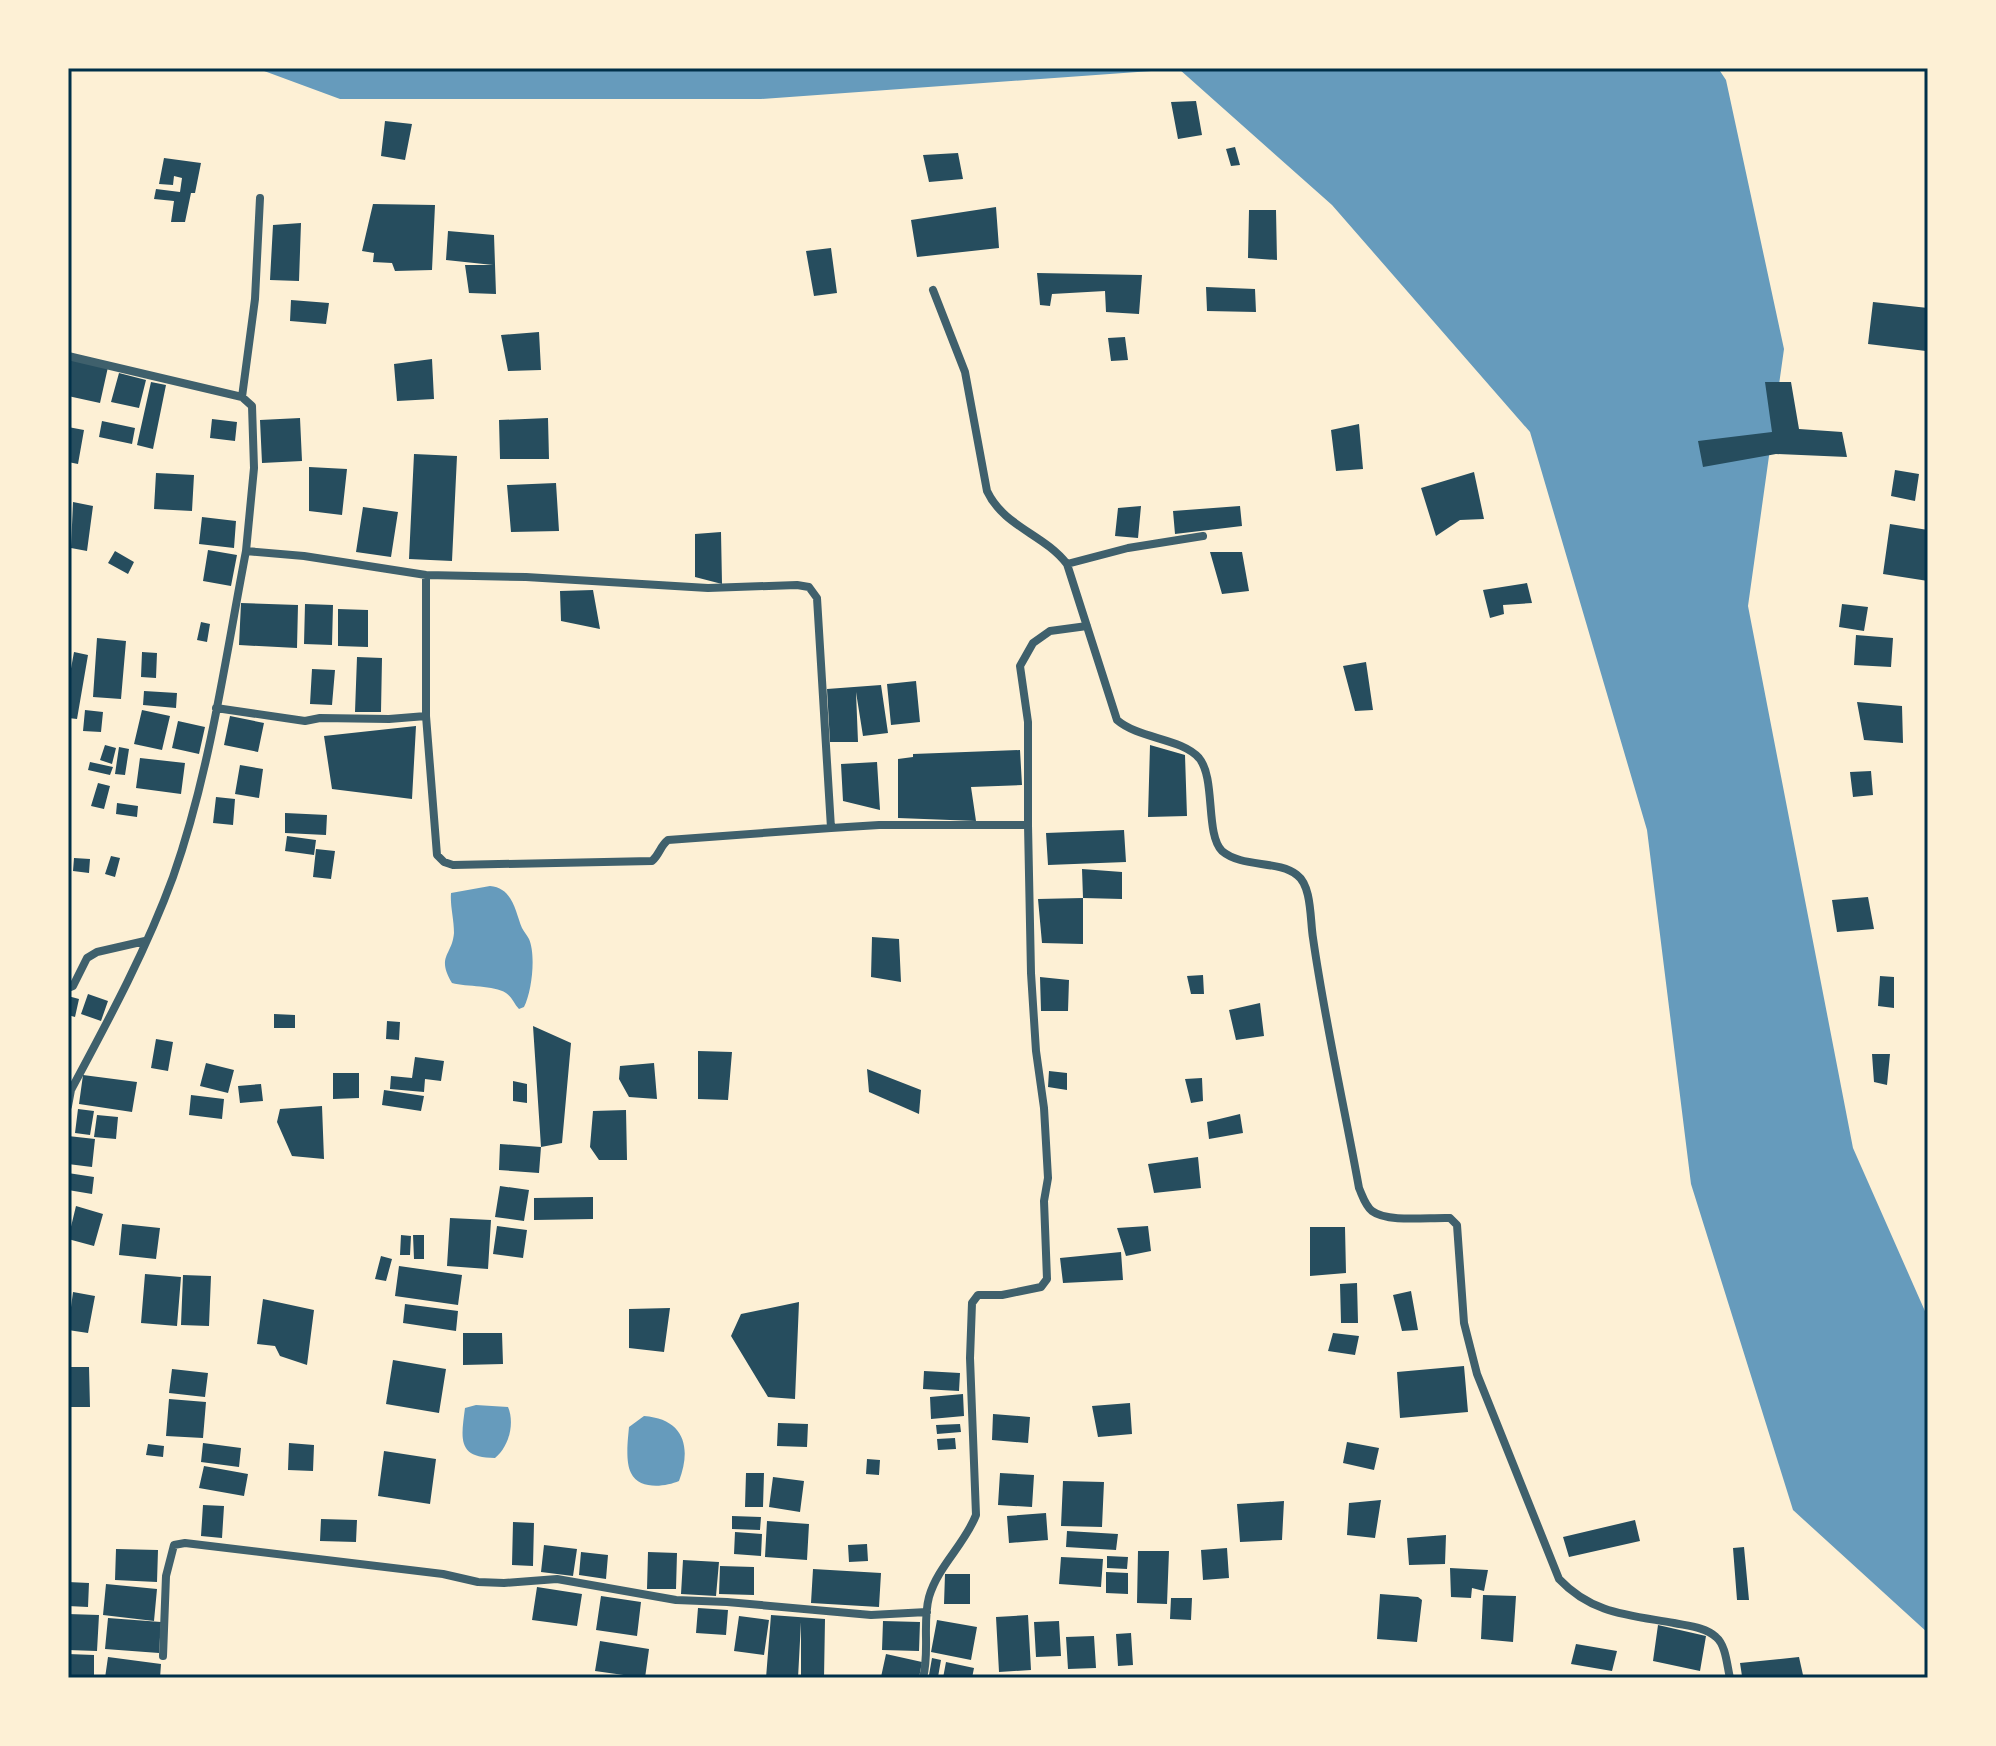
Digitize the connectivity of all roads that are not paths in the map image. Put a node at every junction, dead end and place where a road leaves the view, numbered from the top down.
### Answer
1 (260, 198) dead end
2 (933, 290) dead end
3 (68, 356) edge
4 (242, 397) junction
5 (1203, 536) dead end
6 (246, 551) junction
7 (1067, 564) junction
8 (426, 575) junction
9 (1087, 626) junction
10 (216, 708) junction
11 (426, 716) junction
12 (1028, 825) junction
13 (831, 828) junction
14 (145, 941) junction
15 (68, 988) edge
16 (68, 1106) edge
17 (927, 1612) junction
18 (163, 1656) dead end
19 (923, 1678) edge
20 (1730, 1678) edge

1 - 4 street
2 - 7 street
3 - 4 street
4 - 6 street
5 - 7 street
6 - 8 street
6 - 10 street
7 - 9 street
8 - 11 street
8 - 13 street
9 - 12 street
9 - 20 street
10 - 11 street
10 - 14 street
11 - 13 street
12 - 13 street
12 - 17 street
14 - 15 street
14 - 16 street
17 - 18 street
17 - 19 street

